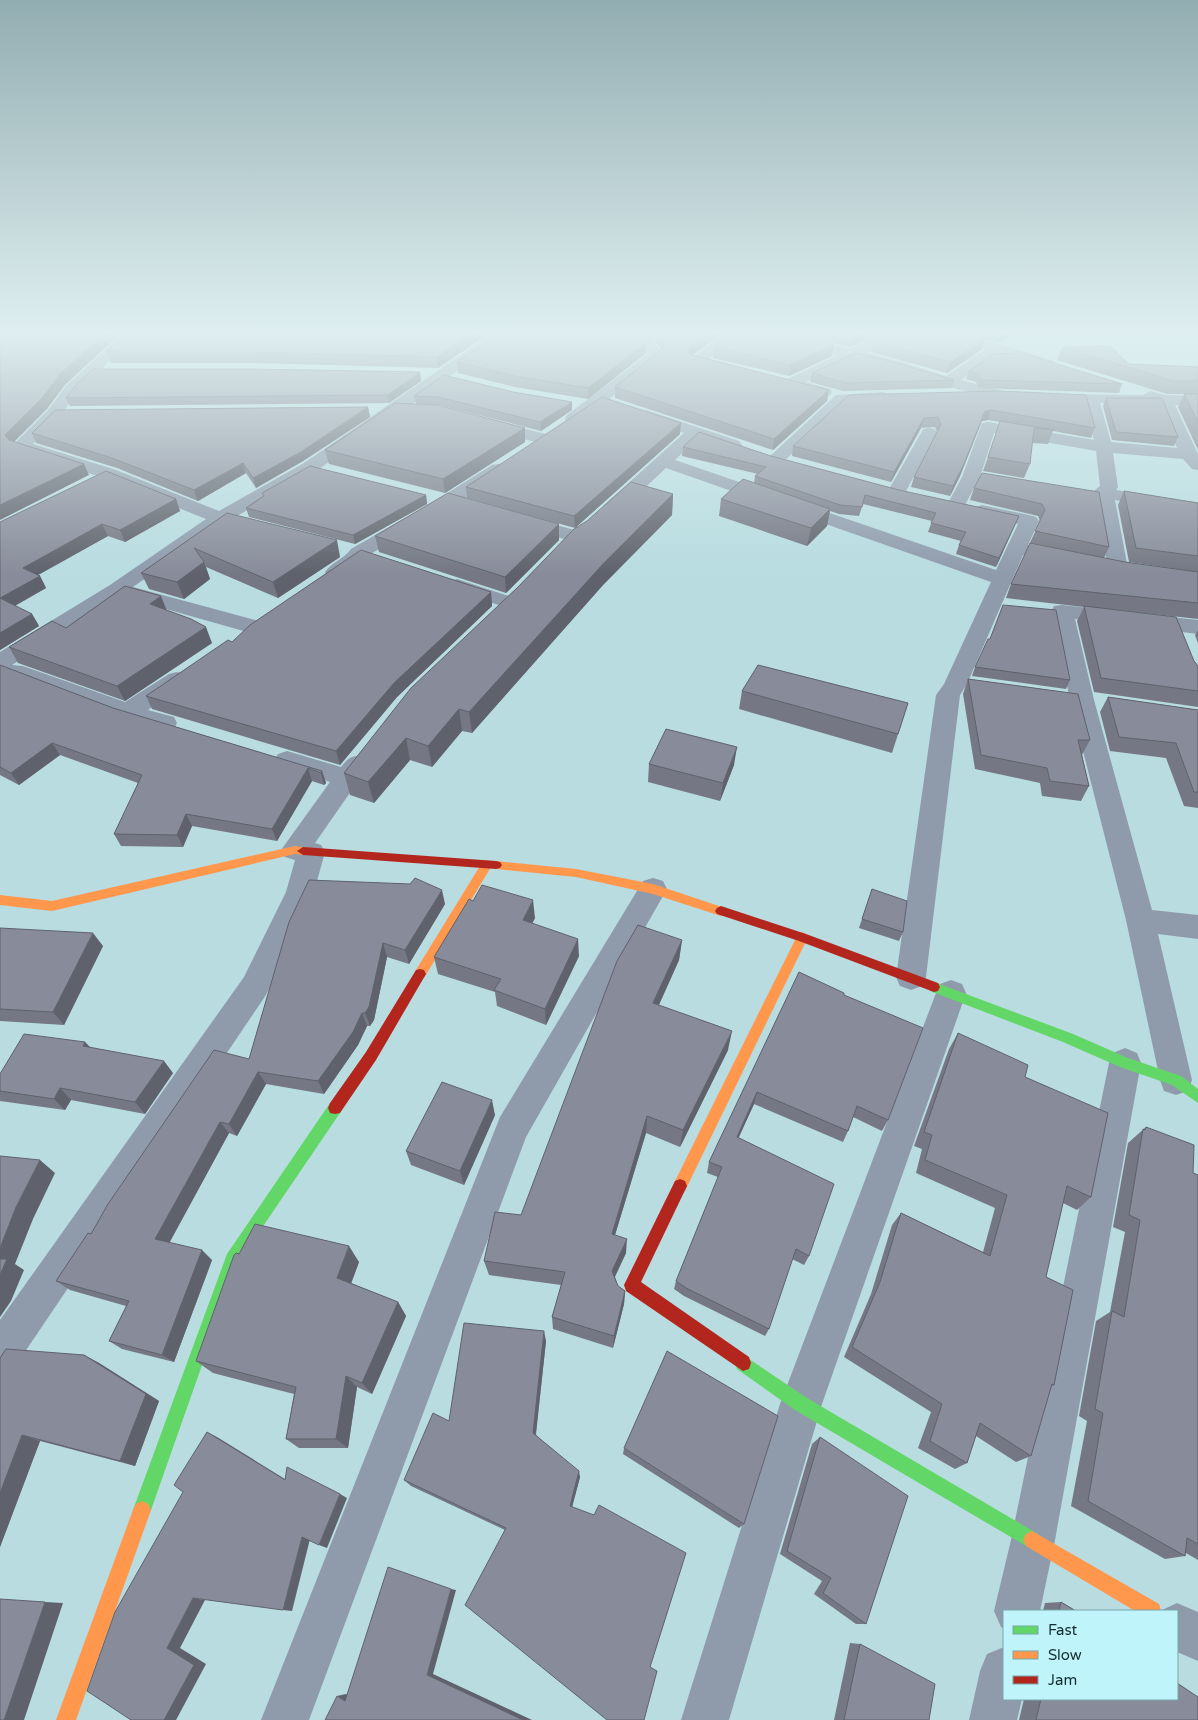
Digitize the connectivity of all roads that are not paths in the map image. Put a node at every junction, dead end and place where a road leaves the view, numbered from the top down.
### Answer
1 (52, 414) edge
2 (388, 414) edge
3 (585, 414) edge
4 (635, 414) edge
5 (819, 414) edge
6 (1095, 414) edge
7 (1172, 414) edge
8 (477, 422) edge
9 (696, 431) junction
10 (929, 433) dead end
11 (544, 439) junction
12 (1104, 447) junction
13 (762, 455) junction
14 (1193, 459) edge
15 (664, 462) junction
16 (794, 464) edge
17 (310, 467) junction
18 (328, 472) edge
19 (110, 474) junction
20 (971, 477) junction
21 (990, 480) edge
22 (878, 486) edge
23 (84, 487) edge
24 (1048, 489) edge
25 (1104, 492) junction
26 (420, 495) edge
27 (457, 504) junction
28 (1198, 509) edge
29 (504, 517) edge
30 (220, 518) junction
31 (276, 532) edge
32 (579, 537) junction
33 (1016, 548) junction
34 (560, 552) edge
35 (1081, 562) edge
36 (1100, 566) edge
37 (1002, 579) junction
38 (442, 581) edge
39 (318, 584) edge
40 (117, 589) junction
41 (511, 602) edge
42 (1188, 634) edge
43 (230, 643) edge
44 (0, 662) edge
45 (0, 666) edge
46 (191, 670) edge
47 (128, 712) junction
48 (185, 730) edge
49 (370, 748) edge
50 (270, 755) edge
51 (346, 778) junction
52 (303, 851) junction
53 (487, 864) junction
54 (653, 889) junction
55 (0, 900) edge
56 (1140, 920) junction
57 (1198, 928) edge
58 (802, 937) junction
59 (910, 977) junction
60 (952, 993) junction
61 (1125, 1063) junction
62 (1176, 1080) junction
63 (1198, 1097) edge
64 (0, 1354) edge
65 (801, 1404) junction
66 (1033, 1540) junction
67 (1017, 1610) edge
68 (1150, 1610) edge
69 (1178, 1627) edge
70 (1198, 1638) edge
71 (1003, 1675) edge
72 (66, 1720) edge
73 (285, 1720) edge
74 (705, 1720) edge
75 (993, 1720) edge

1 - 19 street
2 - 17 street
3 - 11 street
4 - 9 street
5 - 13 street
6 - 12 street
7 - 14 street
8 - 11 street
9 - 13 street
9 - 15 street
10 - 22 street
11 - 27 street
12 - 14 street
12 - 20 street
12 - 25 street
13 - 16 street
15 - 32 street
15 - 37 street
17 - 18 street
17 - 30 street
19 - 23 street
19 - 30 street
20 - 21 street
20 - 33 street
24 - 25 street
25 - 28 street
25 - 36 street
26 - 27 street
27 - 39 street
29 - 32 street
30 - 31 street
30 - 40 street
32 - 34 street
33 - 35 street
33 - 37 street
37 - 59 street
38 - 41 street
40 - 43 street
40 - 44 street
42 - 56 street
45 - 47 street
46 - 47 street
47 - 48 street
49 - 51 street
50 - 51 street
51 - 52 street
52 - 53 street
52 - 55 street
52 - 64 street
53 - 54 street
53 - 72 street
54 - 58 street
54 - 73 street
56 - 57 street
56 - 62 street
58 - 59 street
58 - 65 street
59 - 60 street
60 - 61 street
60 - 65 street
61 - 62 street
61 - 66 street
62 - 63 street
65 - 66 street
65 - 74 street
66 - 67 street
66 - 68 street
69 - 70 street
71 - 75 street

